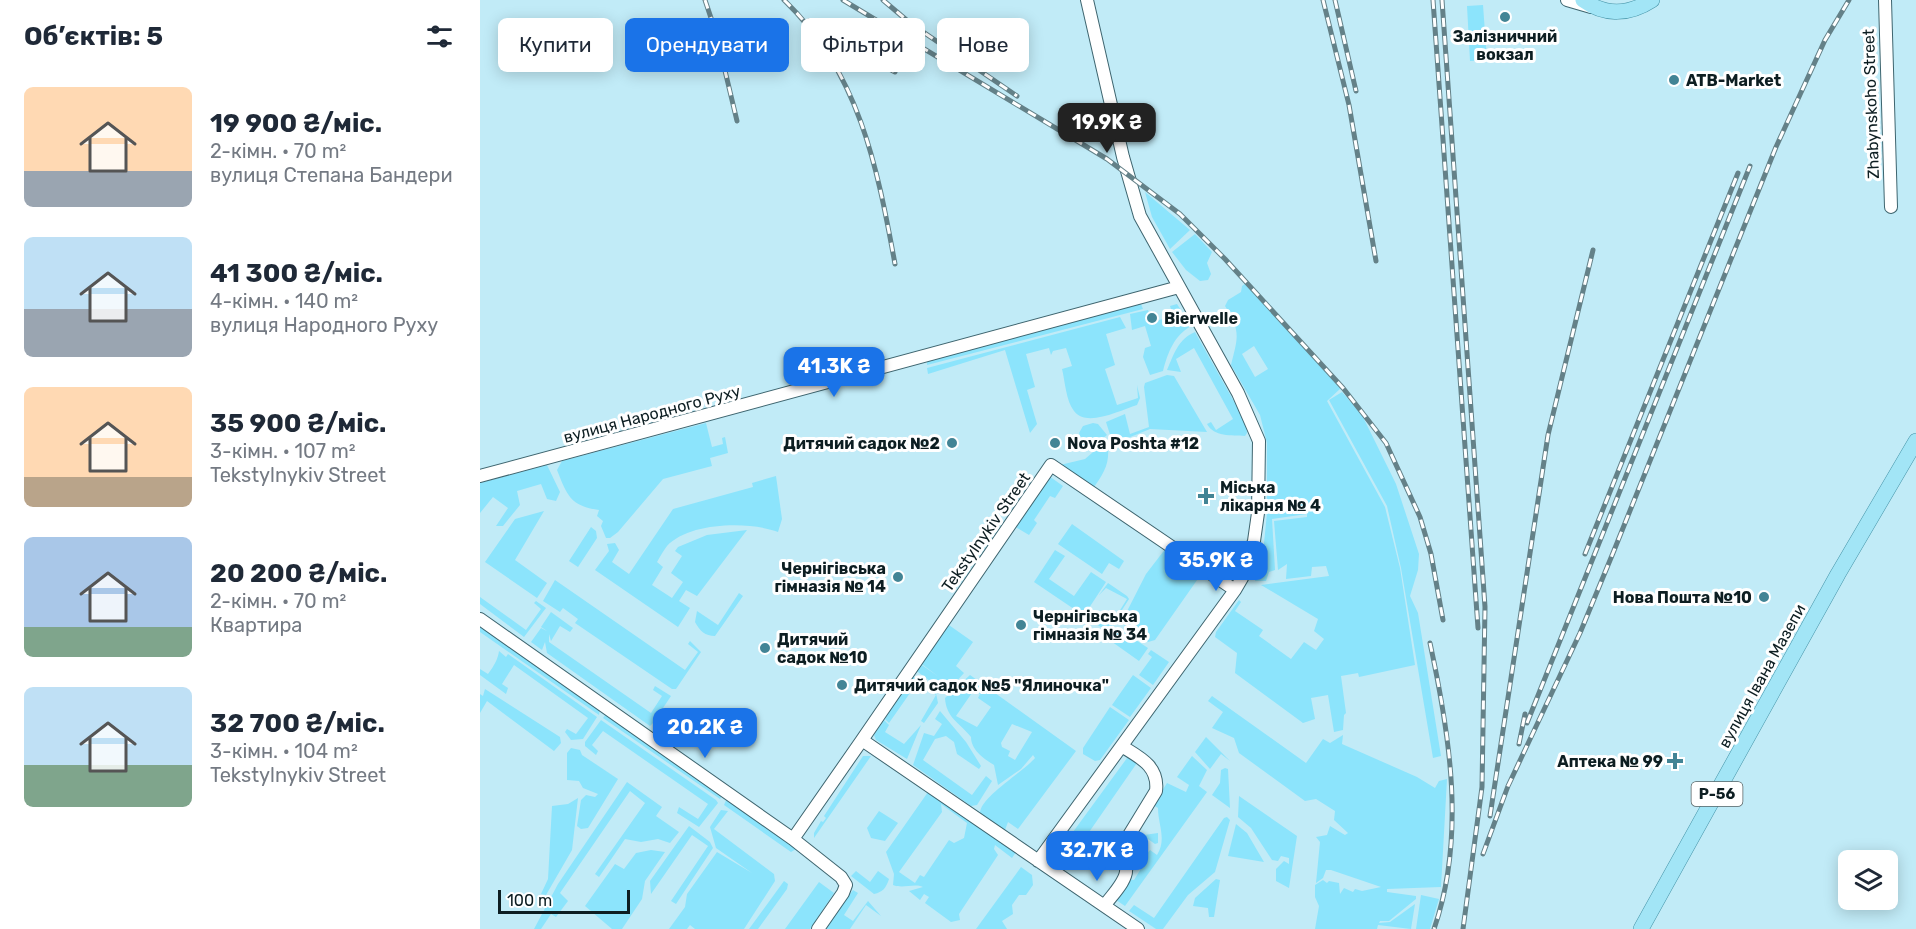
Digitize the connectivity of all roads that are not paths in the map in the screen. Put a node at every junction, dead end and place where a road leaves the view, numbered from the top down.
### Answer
1 (1087, 0) edge
2 (1567, 0) edge
3 (1652, 0) edge
4 (1885, 0) edge
5 (1589, 4) edge
6 (1891, 207) dead end
7 (1179, 287) junction
8 (1916, 441) edge
9 (480, 476) edge
10 (1235, 590) junction
11 (480, 620) edge
12 (862, 740) junction
13 (1123, 747) junction
14 (793, 839) junction
15 (1038, 861) junction
16 (1105, 905) junction
17 (818, 929) edge
18 (1138, 929) edge
19 (1641, 929) edge

1 - 7 street
2 - 5 street
3 - 5 main road
4 - 6 street, Zhabynskoho Street
7 - 9 street, вулиця Народного Руху
7 - 10 street
8 - 19 main road, вулиця Івана Мазепи / Р-56
10 - 12 street, Tekstylnykiv Street
10 - 13 street
11 - 14 street
12 - 14 street, Tekstylnykiv Street
12 - 15 street
13 - 15 street
13 - 16 street
14 - 17 street
15 - 16 street
16 - 18 street

